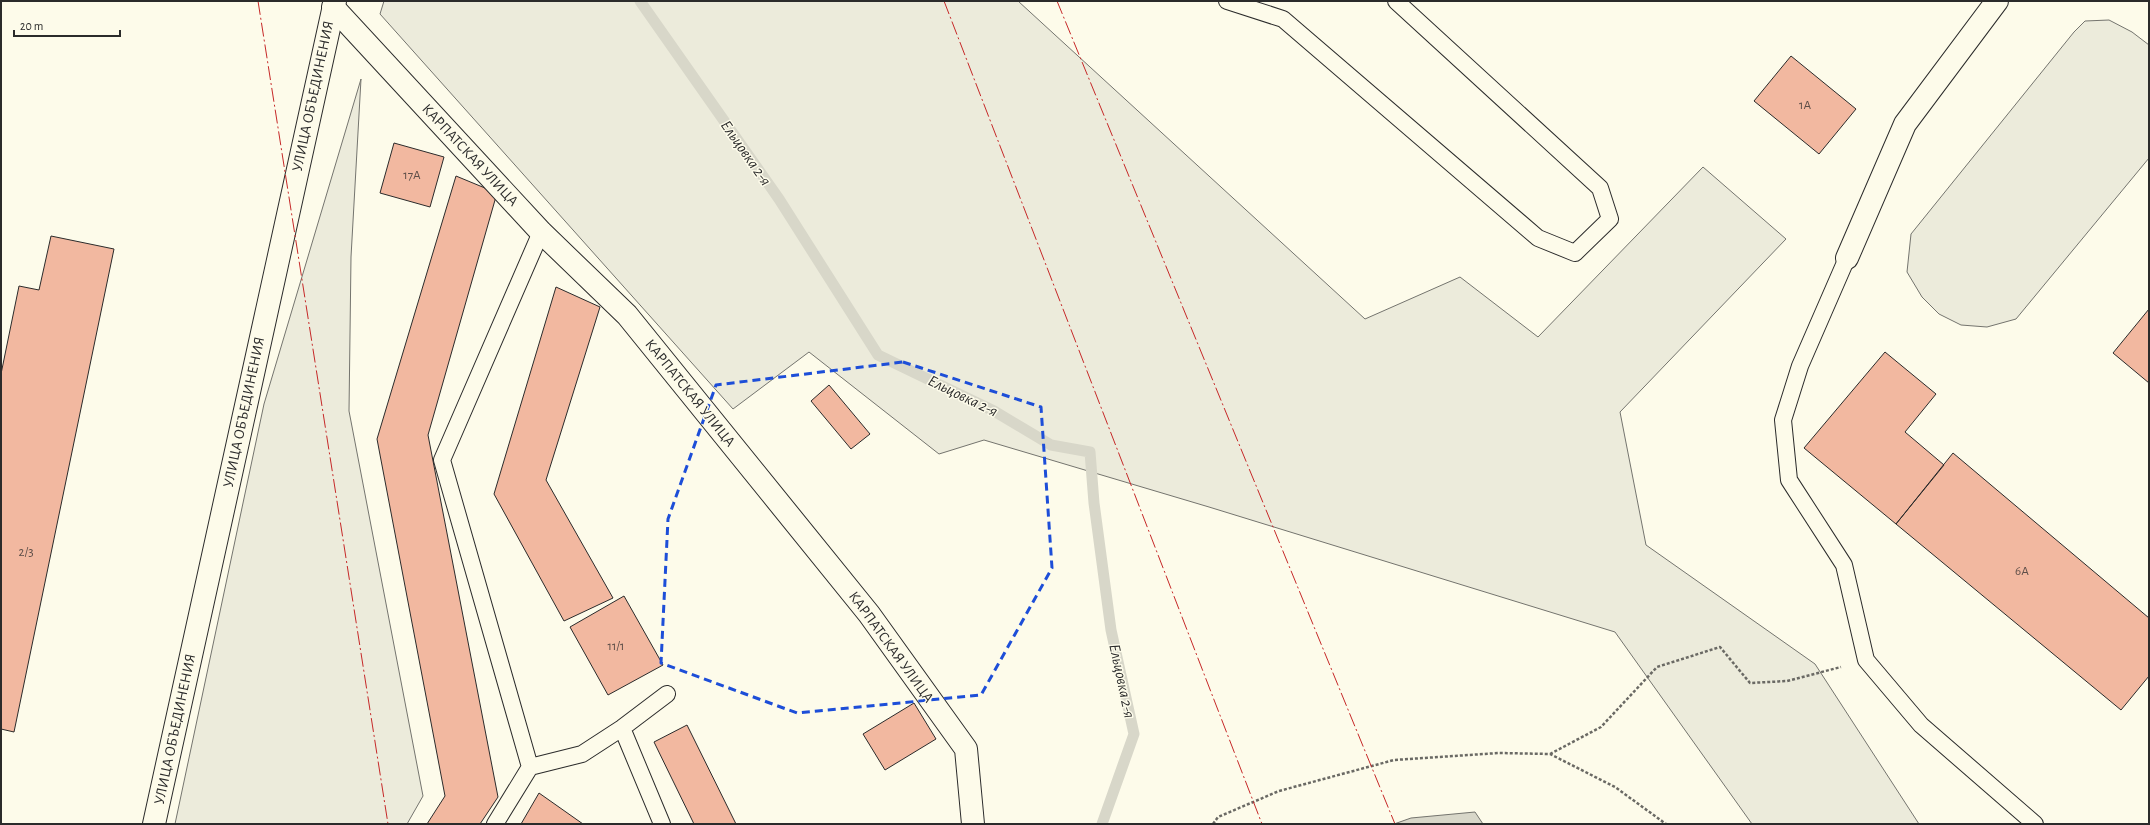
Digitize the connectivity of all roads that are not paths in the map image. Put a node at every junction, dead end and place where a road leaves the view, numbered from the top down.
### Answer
1 (1227, 1) edge
2 (1396, 1) edge
3 (1997, 1) edge
4 (334, 4) edge
5 (541, 232) junction
6 (1847, 258) joint
7 (668, 694) dead end
8 (622, 728) junction
9 (530, 767) junction
10 (655, 821) edge
11 (154, 824) edge
12 (495, 824) edge
13 (973, 824) edge
14 (2035, 824) edge

1 - 2 lane
3 - 6 street
4 - 5 street, КАРПАТСКАЯ УЛИЦА
4 - 11 street, УЛИЦА ОБЪЕДИНЕНИЯ
5 - 9 lane
5 - 13 street, КАРПАТСКАЯ УЛИЦА
6 - 14 lane
7 - 8 lane
8 - 9 lane
8 - 10 lane
9 - 12 lane

